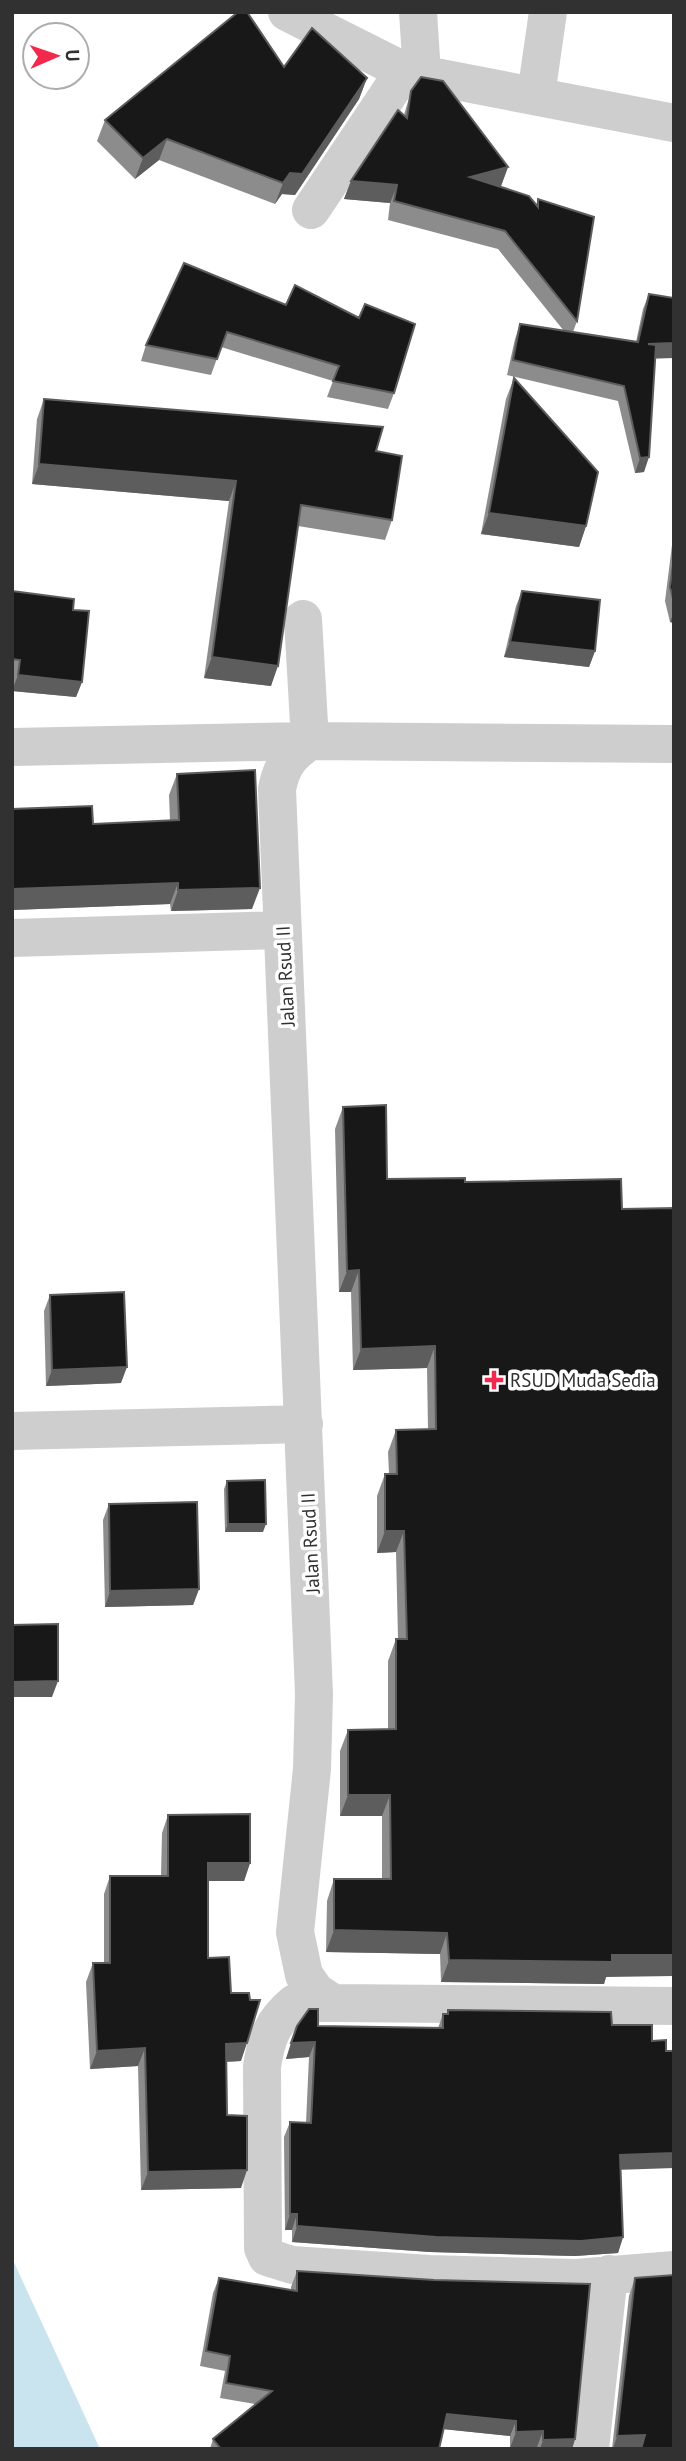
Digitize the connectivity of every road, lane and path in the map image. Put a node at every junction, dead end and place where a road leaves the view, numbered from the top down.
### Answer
1 (287, 12) edge
2 (418, 12) edge
3 (548, 12) edge
4 (413, 73) junction
5 (536, 95) junction
6 (674, 123) edge
7 (311, 210) dead end
8 (303, 619) dead end
9 (310, 741) junction
10 (674, 744) edge
11 (12, 747) edge
12 (282, 930) junction
13 (12, 937) edge
14 (304, 1424) junction
15 (12, 1431) edge
16 (333, 2003) junction
17 (674, 2006) edge
18 (674, 2270) edge
19 (609, 2274) junction
20 (590, 2449) edge

1 - 4 street
2 - 4 street
3 - 5 street
4 - 5 street
4 - 7 street
5 - 6 street
8 - 9 street
9 - 10 street
9 - 11 street
9 - 12 street, Jalan Rsud II
12 - 13 street
12 - 14 street, Jalan Rsud II
14 - 15 street
14 - 16 street, Jalan Rsud II
16 - 17 street
16 - 19 street
18 - 19 street
19 - 20 street

